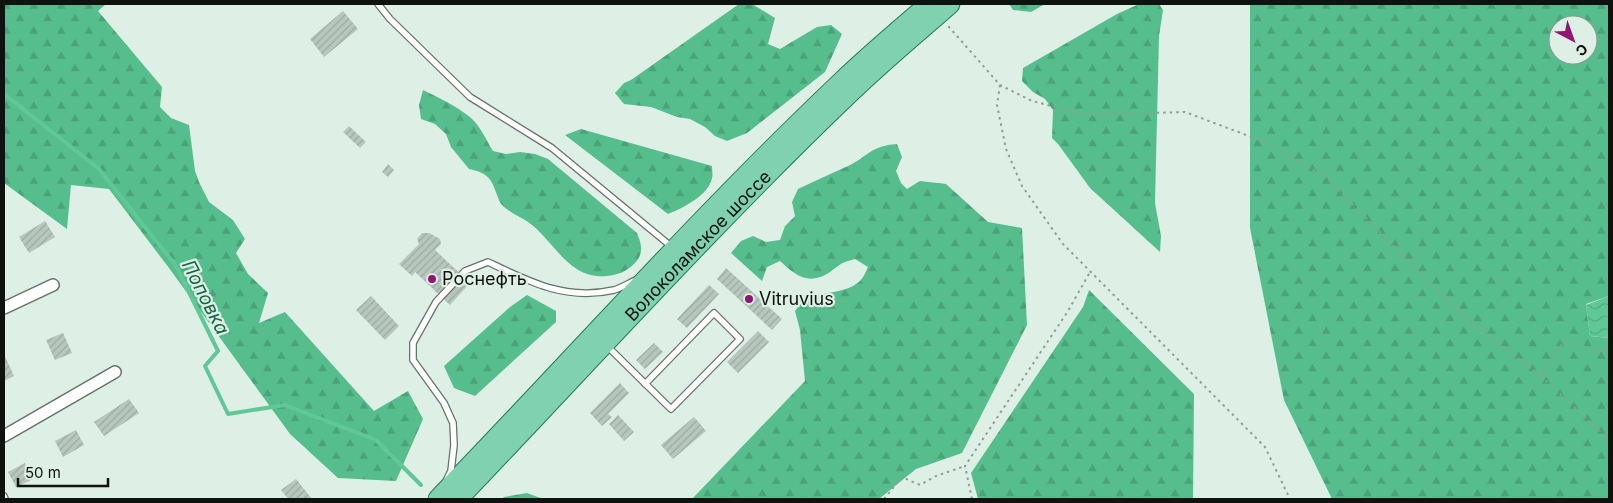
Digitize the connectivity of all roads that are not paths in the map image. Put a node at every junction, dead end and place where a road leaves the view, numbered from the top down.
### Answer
1 (378, 4) edge
2 (929, 4) edge
3 (950, 4) edge
4 (680, 254) junction
5 (654, 272) junction
6 (53, 285) dead end
7 (4, 308) edge
8 (605, 344) junction
9 (115, 372) dead end
10 (645, 384) junction
11 (4, 436) edge
12 (438, 499) edge
13 (458, 499) edge

1 - 4 lane
2 - 4 main road, Волоколамское шоссе
3 - 4 main road, Волоколамское шоссе
4 - 5 main road, Волоколамское шоссе
4 - 8 main road, Волоколамское шоссе
5 - 12 main road, Волоколамское шоссе
5 - 12 lane
6 - 7 street
8 - 10 lane
8 - 13 main road, Волоколамское шоссе
9 - 11 street
10 - 10 lane

